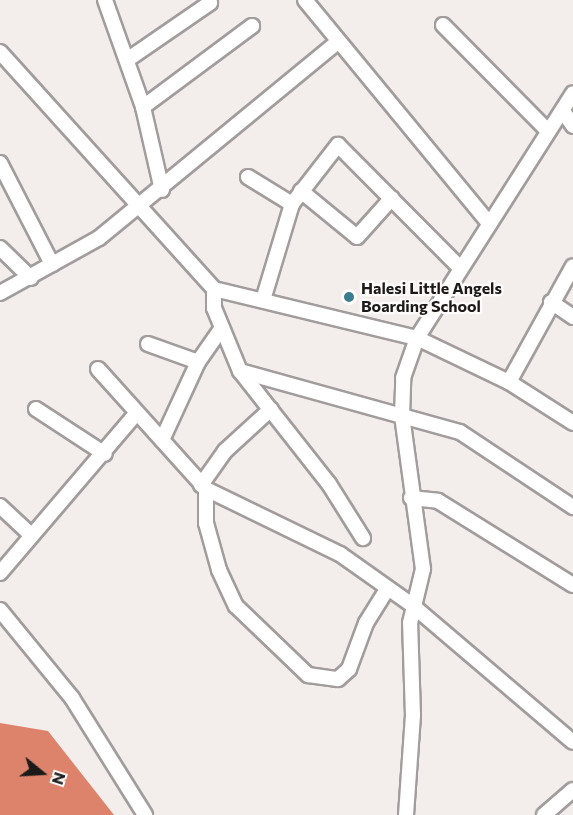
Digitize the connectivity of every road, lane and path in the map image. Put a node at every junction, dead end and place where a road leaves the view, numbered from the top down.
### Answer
1 (105, 0) edge
2 (305, 0) edge
3 (210, 3) dead end
4 (443, 25) dead end
5 (252, 26) dead end
6 (336, 42) junction
7 (0, 52) edge
8 (127, 60) junction
9 (573, 93) edge
10 (142, 107) junction
11 (563, 111) junction
12 (573, 126) edge
13 (548, 131) junction
14 (0, 163) edge
15 (248, 177) dead end
16 (162, 190) junction
17 (301, 191) junction
18 (392, 198) junction
19 (292, 204) junction
20 (141, 205) junction
21 (488, 222) junction
22 (0, 248) edge
23 (52, 264) junction
24 (573, 266) edge
25 (459, 267) junction
26 (31, 278) junction
27 (214, 289) junction
28 (0, 293) edge
29 (263, 300) junction
30 (551, 302) junction
31 (573, 317) edge
32 (221, 329) junction
33 (417, 338) junction
34 (148, 344) dead end
35 (198, 362) junction
36 (98, 369) dead end
37 (240, 371) junction
38 (509, 382) junction
39 (36, 409) dead end
40 (271, 409) junction
41 (136, 414) junction
42 (402, 416) junction
43 (571, 417) edge
44 (162, 440) junction
45 (105, 454) junction
46 (203, 487) junction
47 (411, 498) junction
48 (0, 506) edge
49 (573, 507) edge
50 (31, 535) junction
51 (363, 538) dead end
52 (0, 573) edge
53 (573, 585) edge
54 (387, 589) junction
55 (412, 605) junction
56 (0, 610) edge
57 (573, 742) edge
58 (573, 790) edge
59 (145, 815) edge
60 (406, 815) edge
61 (544, 815) edge

1 - 8 street
2 - 6 street
3 - 8 street
4 - 13 street
5 - 10 street
6 - 16 street
6 - 21 street
7 - 20 street
8 - 10 street
9 - 11 street
10 - 16 street
11 - 12 street
11 - 13 street
13 - 21 street
14 - 23 street
15 - 19 street
16 - 20 street
17 - 18 street
17 - 18 street
17 - 19 street
18 - 25 street
19 - 29 street
20 - 23 street
20 - 27 street
21 - 25 street
22 - 26 street
23 - 26 street
24 - 30 street
25 - 33 street
26 - 28 street
27 - 29 street
27 - 32 street
29 - 33 street
30 - 31 street
30 - 38 street
32 - 35 street
32 - 37 street
33 - 38 street
33 - 42 street
34 - 35 street
35 - 44 street
36 - 41 street
37 - 40 street
37 - 42 street
38 - 43 street
39 - 45 street
40 - 46 street
40 - 51 street
41 - 44 street
41 - 45 street
42 - 47 street
42 - 49 street
44 - 46 street
45 - 50 street
46 - 54 street
46 - 54 street
47 - 53 street
47 - 55 street
48 - 50 street
50 - 52 street
54 - 55 street
55 - 57 street
55 - 60 street
56 - 59 street
58 - 61 street

